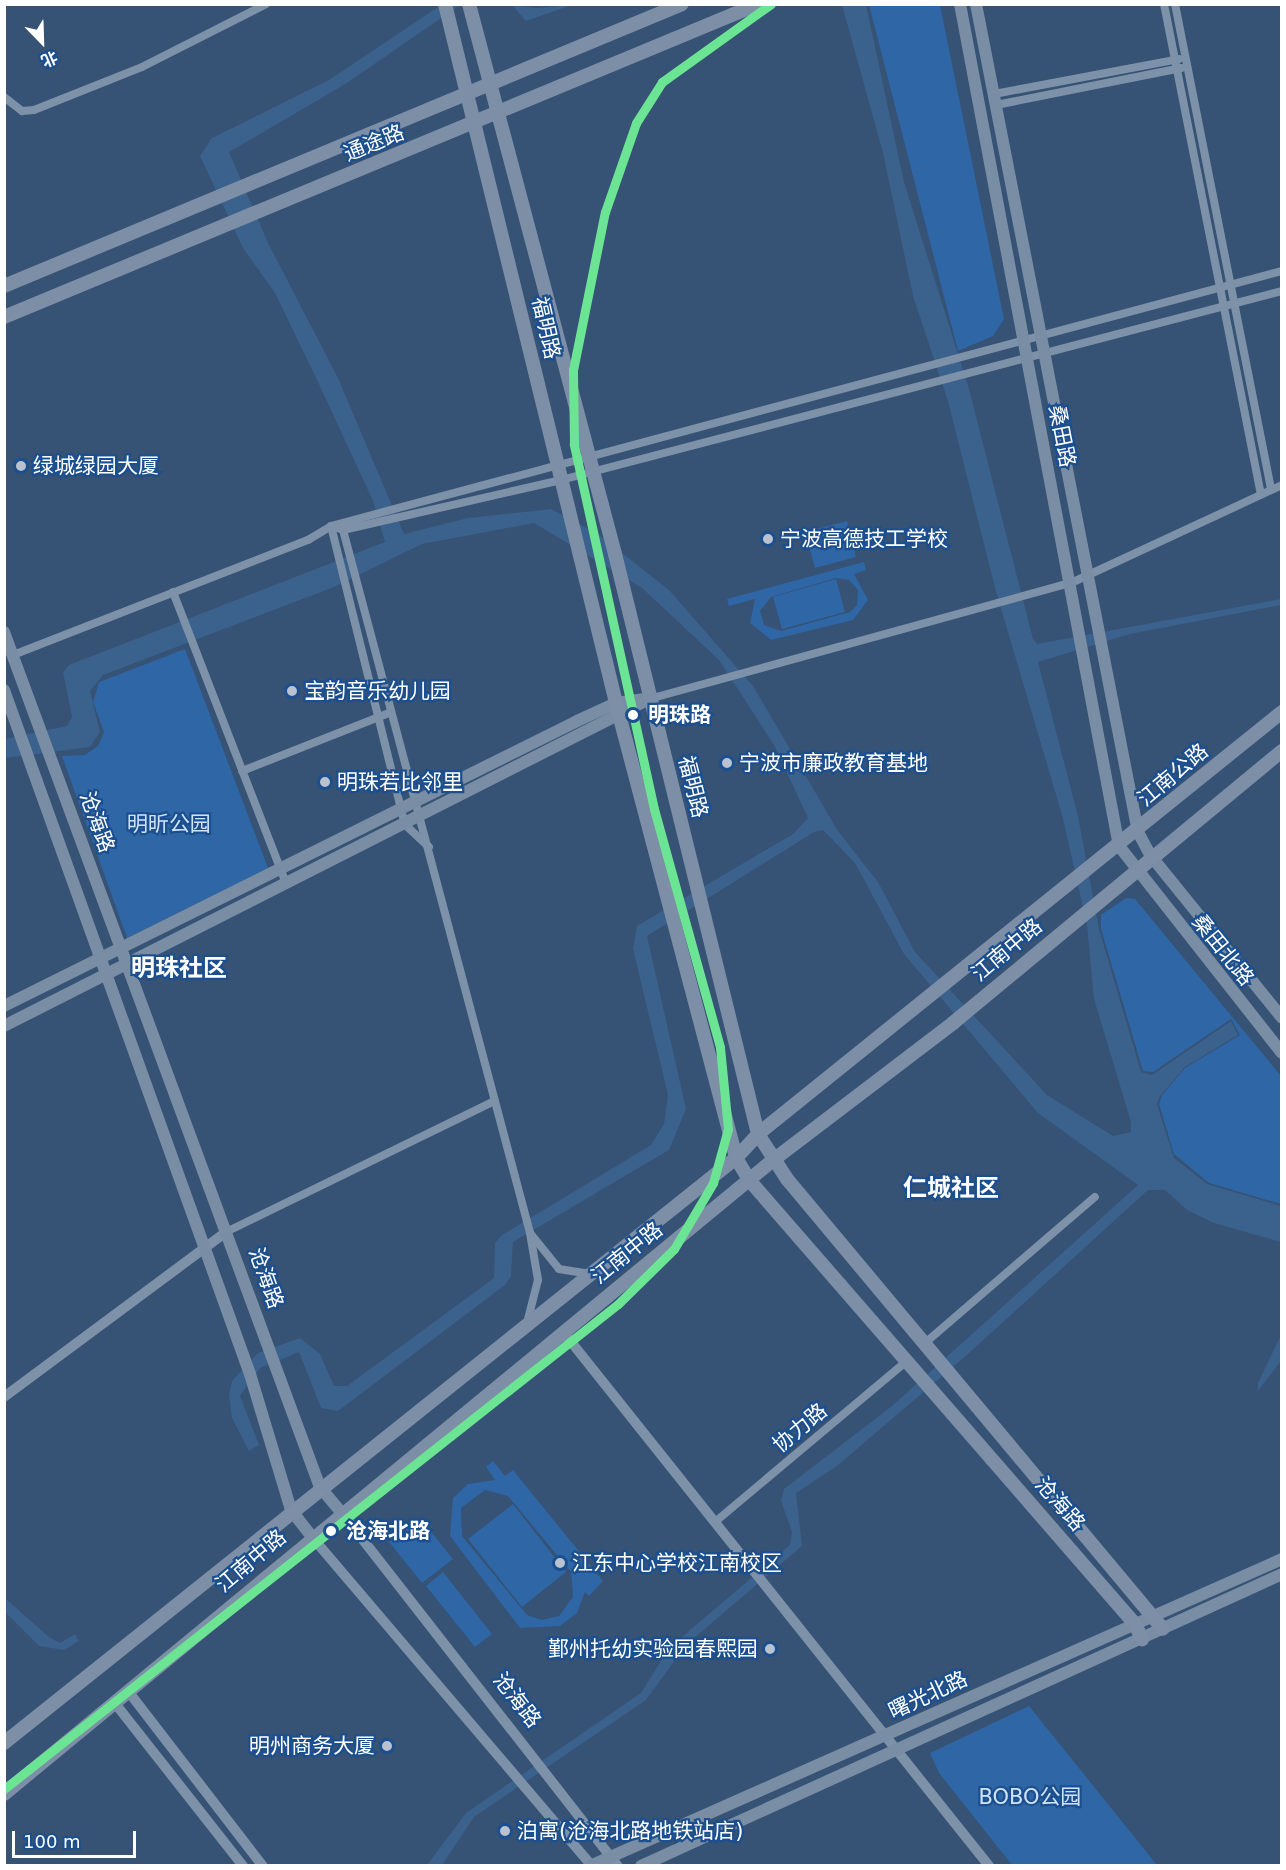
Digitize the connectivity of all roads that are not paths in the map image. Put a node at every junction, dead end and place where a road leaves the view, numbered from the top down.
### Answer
1 (266, 4) edge
2 (445, 4) edge
3 (682, 4) edge
4 (758, 4) edge
5 (960, 4) edge
6 (976, 4) edge
7 (1164, 4) edge
8 (1175, 4) edge
9 (470, 7) edge
10 (1187, 62) junction
11 (1176, 64) junction
12 (489, 83) junction
13 (468, 92) junction
14 (4, 97) edge
15 (995, 100) junction
16 (497, 116) junction
17 (476, 125) junction
18 (1281, 271) edge
19 (4, 285) edge
20 (1231, 285) junction
21 (1220, 288) junction
22 (1281, 291) edge
23 (1235, 303) junction
24 (1224, 306) junction
25 (4, 317) edge
26 (1042, 340) junction
27 (1025, 344) junction
28 (1045, 353) junction
29 (1028, 358) junction
30 (592, 465) junction
31 (559, 474) junction
32 (1281, 485) edge
33 (1271, 490) junction
34 (1261, 495) junction
35 (373, 518) junction
36 (331, 526) junction
37 (343, 530) junction
38 (341, 549) junction
39 (1089, 577) junction
40 (349, 582) junction
41 (1071, 583) junction
42 (173, 592) junction
43 (4, 632) edge
44 (13, 655) junction
45 (4, 690) edge
46 (649, 699) junction
47 (616, 703) junction
48 (389, 712) junction
49 (1281, 712) edge
50 (378, 717) junction
51 (619, 717) junction
52 (1281, 751) edge
53 (242, 771) junction
54 (414, 802) junction
55 (401, 808) junction
56 (419, 818) junction
57 (405, 825) junction
58 (1138, 832) junction
59 (1119, 846) junction
60 (429, 847) junction
61 (1151, 856) junction
62 (280, 869) junction
63 (1090, 870) joint
64 (1134, 871) junction
65 (286, 884) junction
66 (121, 948) junction
67 (101, 958) junction
68 (128, 965) junction
69 (107, 976) junction
70 (4, 1006) edge
71 (1281, 1018) edge
72 (4, 1026) edge
73 (1281, 1053) edge
74 (495, 1101) junction
75 (758, 1134) junction
76 (736, 1158) junction
77 (772, 1161) junction
78 (750, 1181) junction
79 (1095, 1197) dead end
80 (226, 1232) junction
81 (529, 1233) junction
82 (204, 1247) junction
83 (589, 1274) junction
84 (527, 1323) junction
85 (564, 1332) junction
86 (925, 1342) junction
87 (907, 1361) junction
88 (4, 1397) edge
89 (320, 1487) junction
90 (291, 1510) junction
91 (342, 1513) junction
92 (715, 1522) junction
93 (312, 1537) junction
94 (1281, 1558) edge
95 (1281, 1574) edge
96 (1156, 1615) junction
97 (1135, 1624) junction
98 (1163, 1629) junction
99 (1142, 1639) junction
100 (128, 1691) junction
101 (114, 1702) junction
102 (887, 1735) junction
103 (4, 1743) edge
104 (897, 1748) junction
105 (4, 1794) edge
106 (615, 1860) edge
107 (591, 1865) edge
108 (243, 1866) edge
109 (263, 1866) edge
110 (641, 1866) edge
111 (989, 1866) edge

1 - 14 street
2 - 13 main road, 福明路
3 - 12 main road, 通途路
4 - 16 main road, 通途路
5 - 27 main road, 桑田路
6 - 15 main road, 桑田路
7 - 11 street
8 - 10 street
9 - 12 main road, 福明路
10 - 11 street
10 - 20 street
11 - 15 street
11 - 21 street
12 - 13 main road, 通途路
12 - 16 main road, 福明路
13 - 17 main road, 福明路
13 - 19 main road, 通途路
15 - 26 main road, 桑田路
16 - 17 main road, 通途路
16 - 30 main road, 福明路
17 - 25 main road, 通途路
17 - 31 main road, 福明路
18 - 20 street
20 - 21 street
20 - 23 street
21 - 24 street
21 - 26 street
22 - 23 street
23 - 24 street
23 - 33 street
24 - 28 street
24 - 34 street
26 - 27 street
26 - 28 main road, 桑田路
27 - 29 main road, 桑田路
27 - 30 street
28 - 29 street
28 - 39 main road, 桑田路
29 - 30 street
29 - 41 main road, 桑田路
30 - 31 street
30 - 31 street
30 - 46 main road, 福明路
31 - 35 street
31 - 47 main road, 福明路
32 - 33 street
33 - 34 street
34 - 39 street
35 - 36 street
35 - 37 street
36 - 37 street
36 - 38 street
36 - 42 street
37 - 38 street
38 - 40 street
39 - 41 street
39 - 58 main road, 桑田路
40 - 48 street
40 - 50 street
41 - 46 street
41 - 59 main road, 桑田路
42 - 44 street
42 - 53 street
43 - 44 main road, 沧海路
44 - 66 main road, 沧海路
45 - 67 main road, 沧海路
46 - 47 main road
46 - 51 main road
46 - 75 main road, 福明路
47 - 51 main road, 福明路
47 - 54 main road
48 - 50 street
48 - 54 street
49 - 58 main road, 江南公路
50 - 53 street
50 - 55 street
51 - 56 main road
51 - 76 main road, 福明路
52 - 61 main road, 江南中路
53 - 62 street
54 - 55 main road
54 - 56 street
55 - 57 street
55 - 62 main road
56 - 57 main road
56 - 60 street
57 - 60 street
57 - 65 main road
58 - 59 main road, 江南公路
58 - 61 main road, 桑田路
59 - 63 main road, 江南公路
59 - 64 main road, 桑田路
60 - 74 street
61 - 64 main road, 江南中路
61 - 71 main road, 桑田北路
62 - 65 street
62 - 66 main road
63 - 75 main road, 江南中路
64 - 73 main road, 桑田北路
64 - 77 main road, 江南中路
65 - 68 main road
66 - 67 main road
66 - 68 main road, 沧海路
67 - 69 main road, 沧海路
67 - 70 main road
68 - 69 main road
68 - 80 main road, 沧海路
69 - 72 main road
69 - 82 main road, 沧海路
74 - 80 street
74 - 81 street
75 - 76 main road, 江南中路
75 - 77 main road, 福明路
76 - 78 main road, 福明路
76 - 83 main road, 江南中路
77 - 78 main road, 江南中路
77 - 86 main road, 福明路
78 - 85 main road, 江南中路
78 - 87 main road, 福明路
79 - 86 street
80 - 82 street
80 - 89 main road, 沧海路
81 - 83 street
81 - 84 street
82 - 88 street
82 - 90 main road, 沧海路
83 - 84 main road, 江南中路
84 - 89 main road, 江南中路
85 - 91 main road, 江南中路
85 - 92 street
86 - 96 main road, 福明路
87 - 92 street, 协力路
87 - 97 main road, 沧海路
89 - 90 main road, 江南中路
89 - 91 main road, 沧海路
90 - 93 main road, 沧海路
90 - 103 main road, 江南中路
91 - 93 main road, 江南中路
91 - 106 street, 沧海路
92 - 102 street
93 - 100 main road, 江南中路
93 - 107 street, 沧海路
94 - 96 main road, 曙光北路
95 - 98 main road, 曙光北路
96 - 97 main road, 曙光北路
96 - 98 main road, 福明路
97 - 99 main road, 沧海路
97 - 102 main road, 曙光北路
98 - 99 main road, 曙光北路
99 - 104 main road, 曙光北路
100 - 101 main road, 江南中路
100 - 109 street
101 - 105 main road, 江南中路
101 - 108 street
102 - 104 street
102 - 106 main road, 曙光北路
104 - 110 main road, 曙光北路
104 - 111 street
106 - 107 main road, 曙光北路

